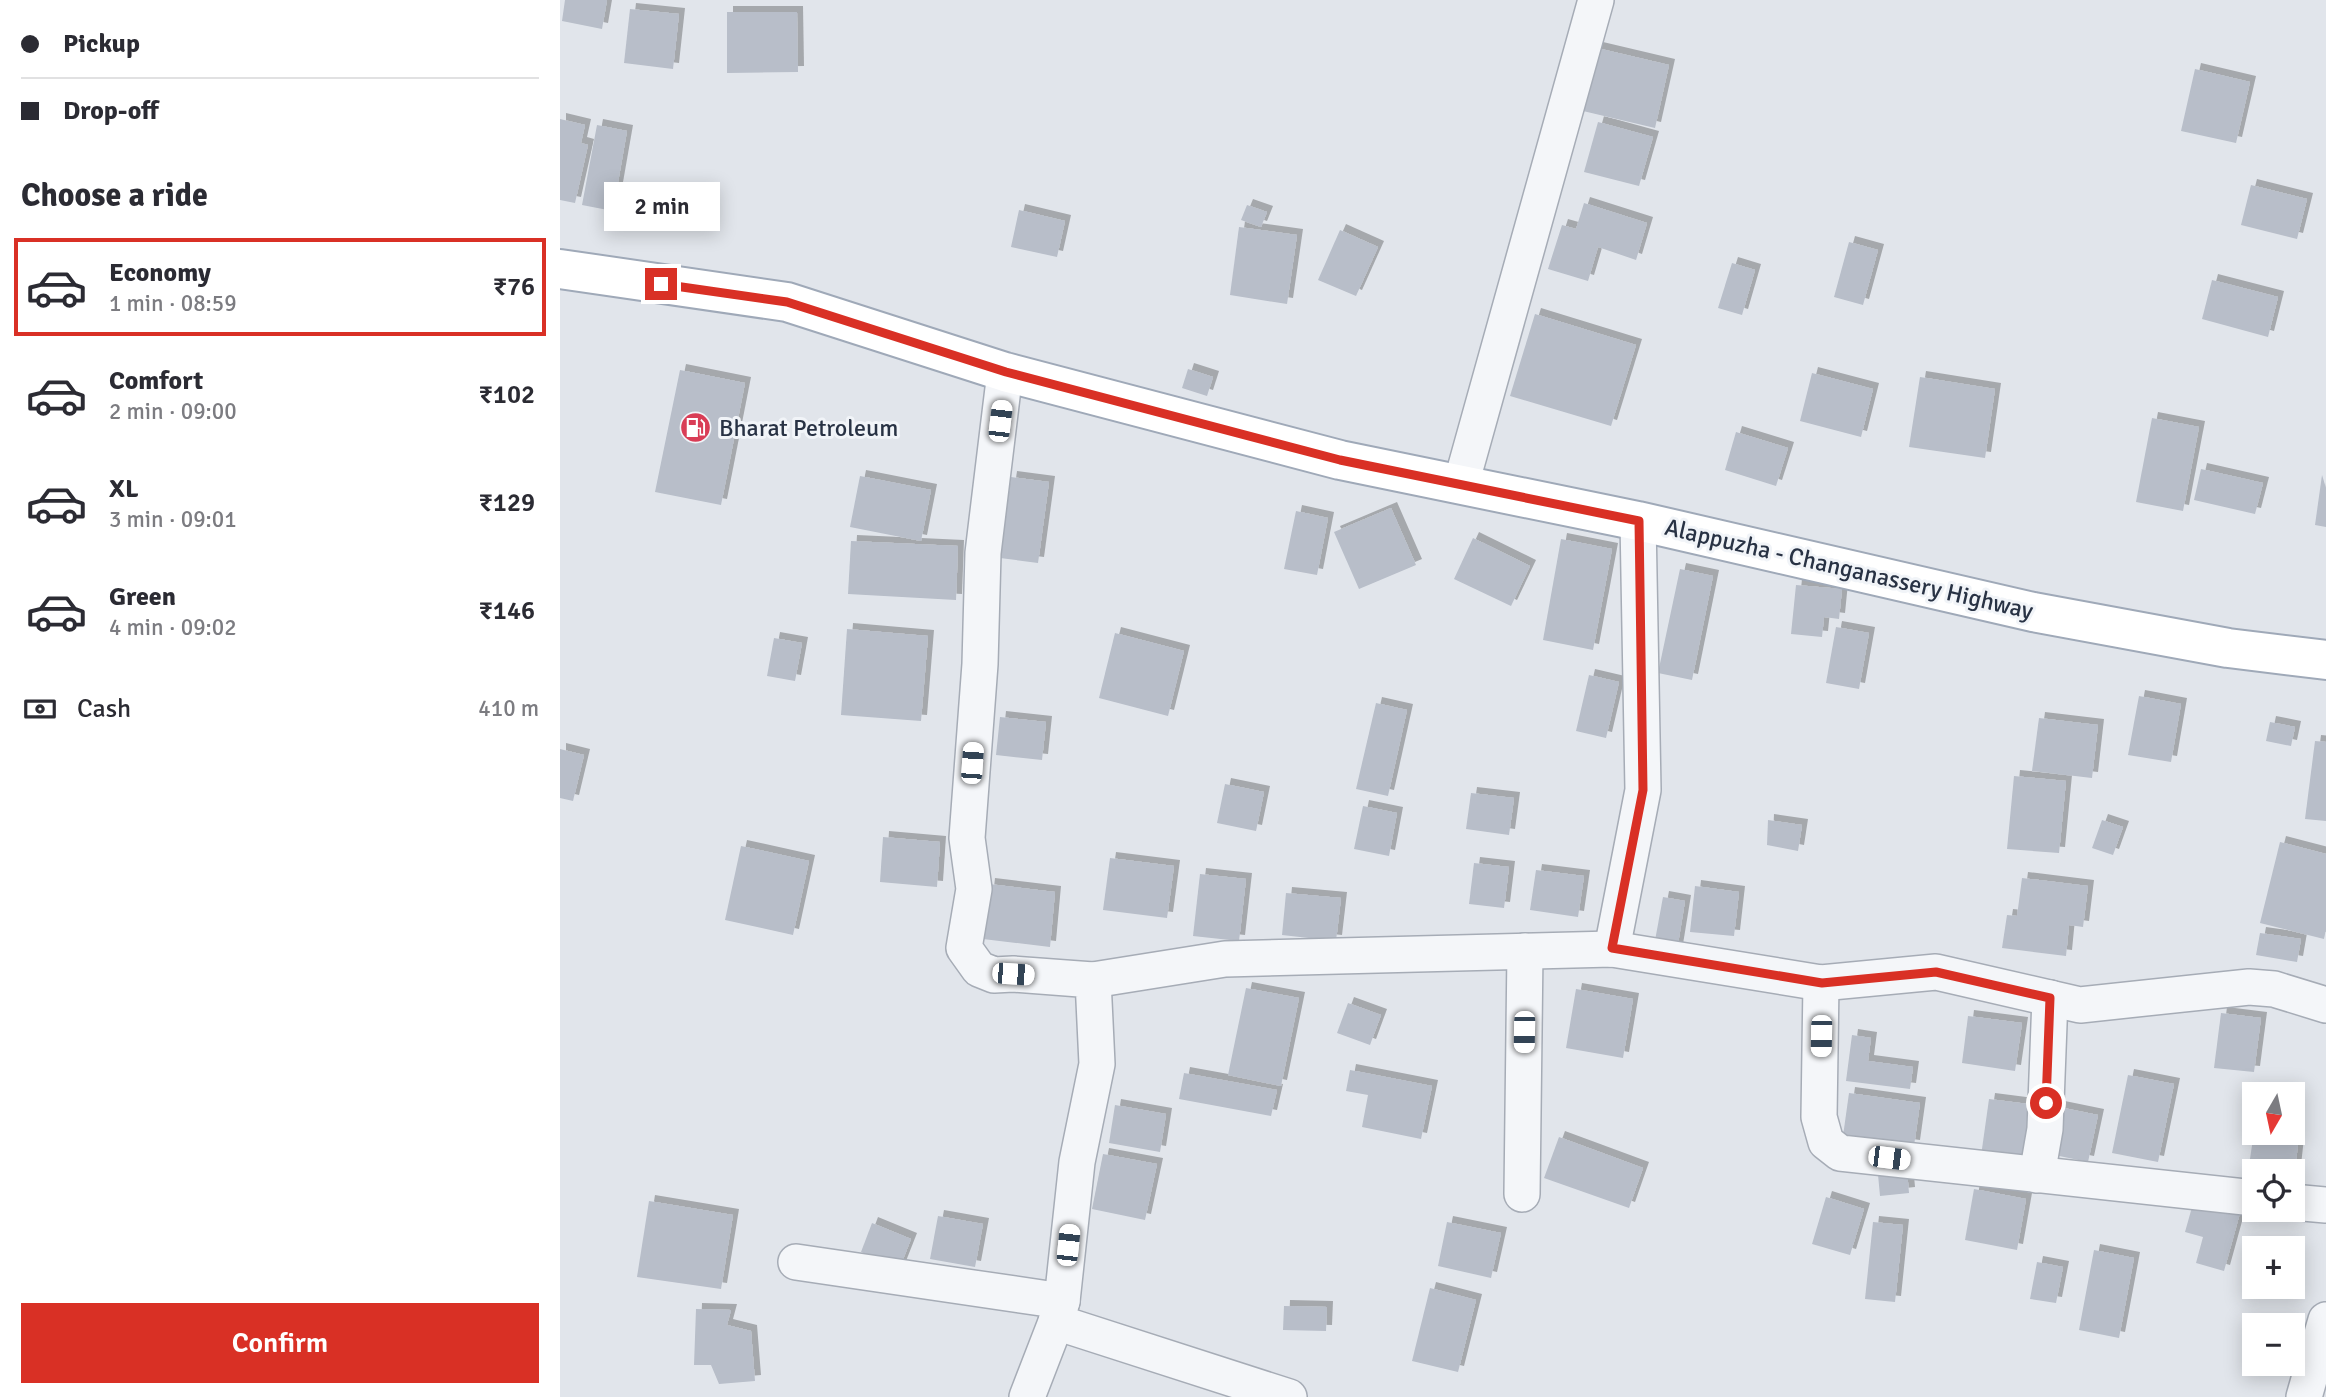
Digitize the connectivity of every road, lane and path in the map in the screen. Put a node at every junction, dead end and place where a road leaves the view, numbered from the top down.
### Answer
1 (1596, 0) edge
2 (560, 269) edge
3 (1006, 372) junction
4 (1461, 484) junction
5 (1639, 521) junction
6 (2326, 660) edge
7 (1612, 948) junction
8 (1525, 951) junction
9 (1093, 979) junction
10 (1822, 983) junction
11 (2050, 998) junction
12 (2326, 1005) edge
13 (2037, 1175) junction
14 (1522, 1194) dead end
15 (2242, 1197) edge
16 (2305, 1203) edge
17 (2326, 1205) edge
18 (796, 1262) dead end
19 (1059, 1312) junction
20 (2326, 1320) edge
21 (1027, 1397) edge
22 (1289, 1397) edge
23 (2304, 1397) edge

1 - 4 street
2 - 3 main road, Alappuzha - Changanassery Highway
3 - 4 main road, Alappuzha - Changanassery Highway
3 - 9 street
4 - 5 main road, Alappuzha - Changanassery Highway
5 - 6 main road, Alappuzha - Changanassery Highway
5 - 7 street
7 - 8 street
7 - 10 street
8 - 9 street
8 - 14 street
9 - 19 street
10 - 11 street
10 - 13 street
11 - 12 street
11 - 13 street
13 - 15 street
16 - 17 street
18 - 19 street
19 - 21 street
19 - 22 street
20 - 23 street

